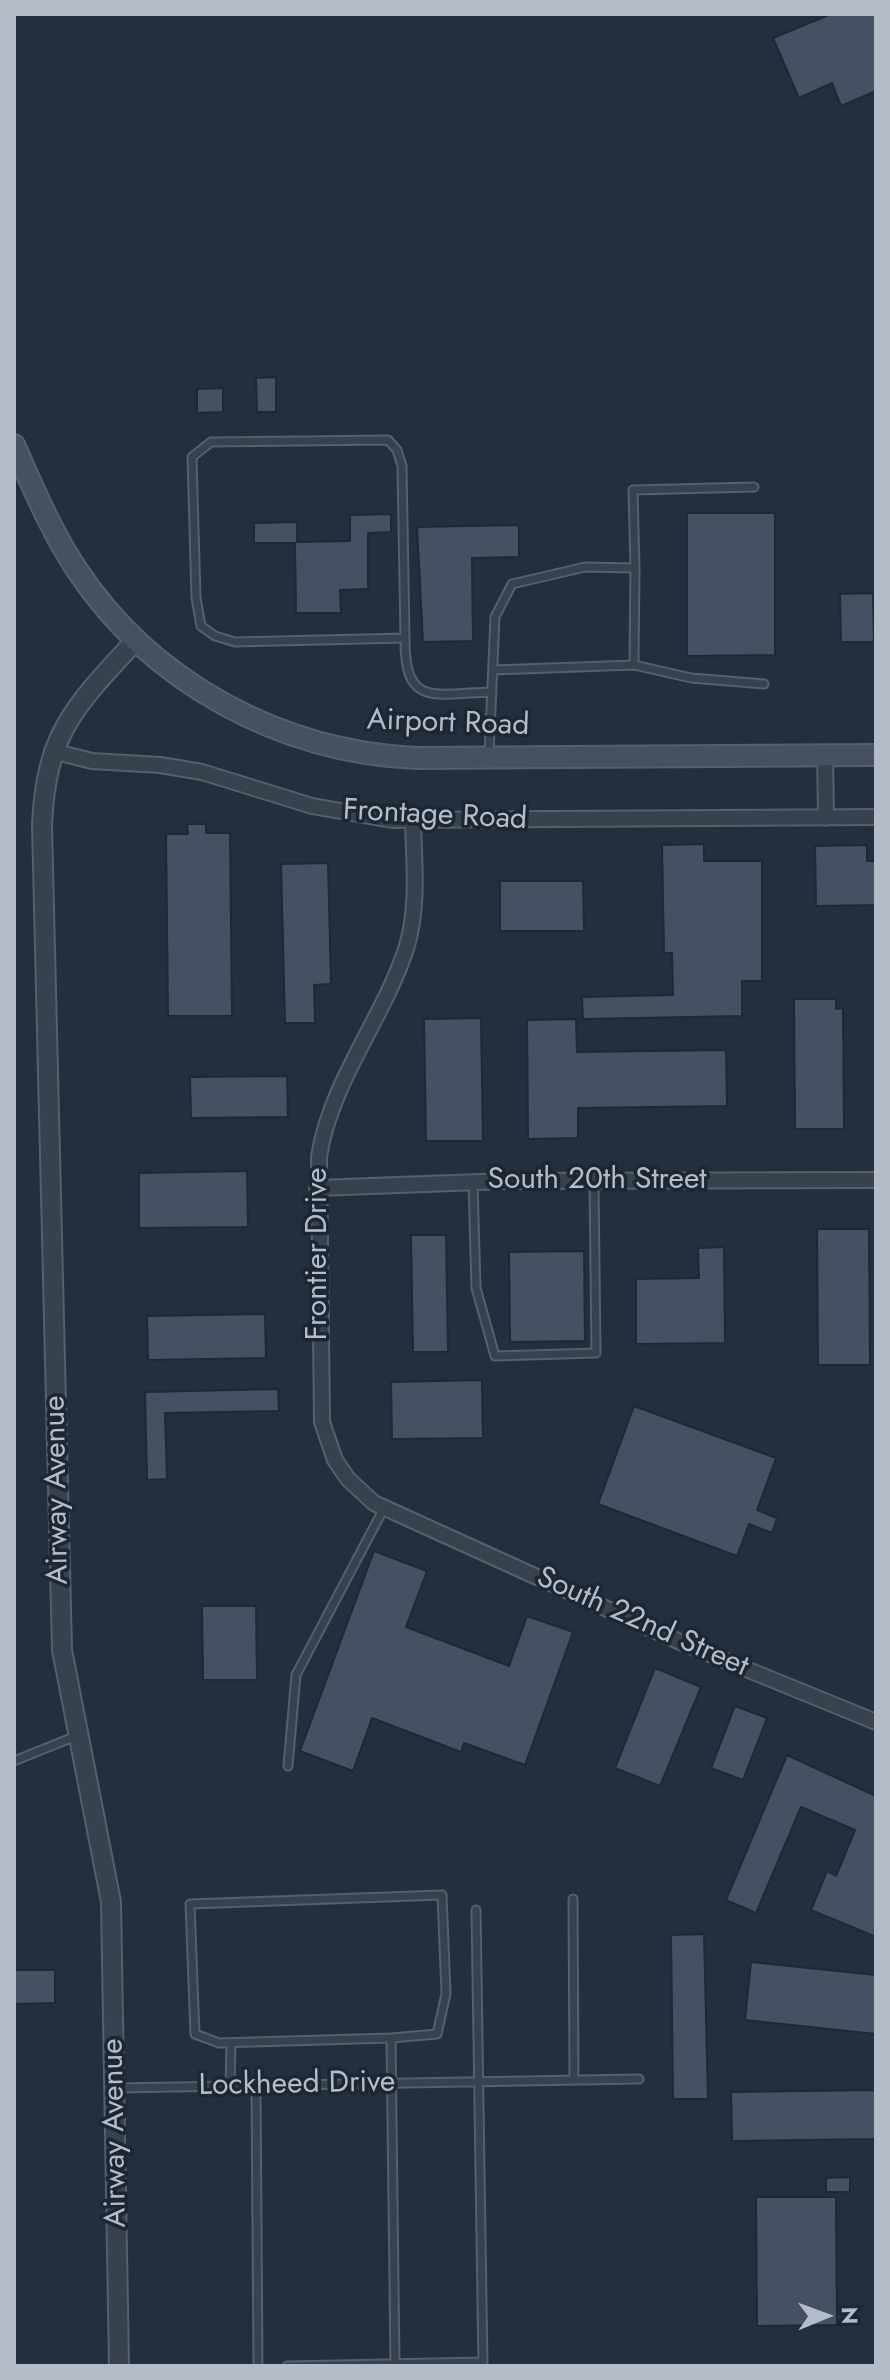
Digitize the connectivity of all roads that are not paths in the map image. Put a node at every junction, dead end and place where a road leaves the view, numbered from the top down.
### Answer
1 (14, 445) edge
2 (754, 487) dead end
3 (635, 568) junction
4 (405, 638) junction
5 (136, 640) junction
6 (634, 665) junction
7 (493, 670) junction
8 (764, 684) dead end
9 (492, 692) junction
10 (52, 751) junction
11 (876, 755) edge
12 (825, 756) junction
13 (489, 758) junction
14 (876, 817) edge
15 (826, 818) junction
16 (413, 821) junction
17 (594, 1180) junction
18 (876, 1180) edge
19 (473, 1182) junction
20 (317, 1188) junction
21 (384, 1508) junction
22 (411, 1520) joint
23 (876, 1722) edge
24 (76, 1736) junction
25 (14, 1761) edge
26 (288, 1766) dead end
27 (573, 1899) dead end
28 (476, 1910) dead end
29 (391, 2038) junction
30 (231, 2043) junction
31 (639, 2079) dead end
32 (574, 2080) junction
33 (479, 2082) junction
34 (392, 2084) junction
35 (230, 2086) junction
36 (256, 2086) junction
37 (115, 2088) junction
38 (395, 2363) junction
39 (483, 2364) edge
40 (119, 2366) edge
41 (258, 2366) edge
42 (287, 2366) edge

1 - 5 main road, Airport Road
2 - 3 lane
3 - 6 lane
3 - 7 lane
4 - 4 lane
4 - 9 lane
5 - 10 street, Airway Avenue
5 - 13 main road, Airport Road
6 - 7 lane
6 - 8 lane
7 - 9 lane
9 - 13 lane
10 - 16 street, Frontage Road
10 - 24 street, Airway Avenue
11 - 12 main road, Airport Road
12 - 13 main road, Airport Road
12 - 15 street
14 - 15 street, Frontage Road
15 - 16 street, Frontage Road
16 - 20 street, Frontier Drive
17 - 18 street, South 20th Street
17 - 19 street, South 20th Street
17 - 19 lane
19 - 20 street, South 20th Street
20 - 21 street, Frontier Drive
21 - 22 street, Frontier Drive
21 - 26 lane
22 - 23 street, South 22nd Street
24 - 25 lane
24 - 37 street, Airway Avenue
27 - 32 lane
28 - 33 lane
29 - 30 lane
29 - 30 lane
29 - 34 lane
30 - 35 lane
31 - 32 lane, Lockheed Drive
32 - 33 lane, Lockheed Drive
33 - 34 lane, Lockheed Drive
33 - 39 lane
34 - 36 lane, Lockheed Drive
34 - 38 lane
35 - 36 lane, Lockheed Drive
35 - 37 lane, Lockheed Drive
36 - 41 lane
37 - 40 street, Airway Avenue
38 - 39 lane
38 - 42 lane

